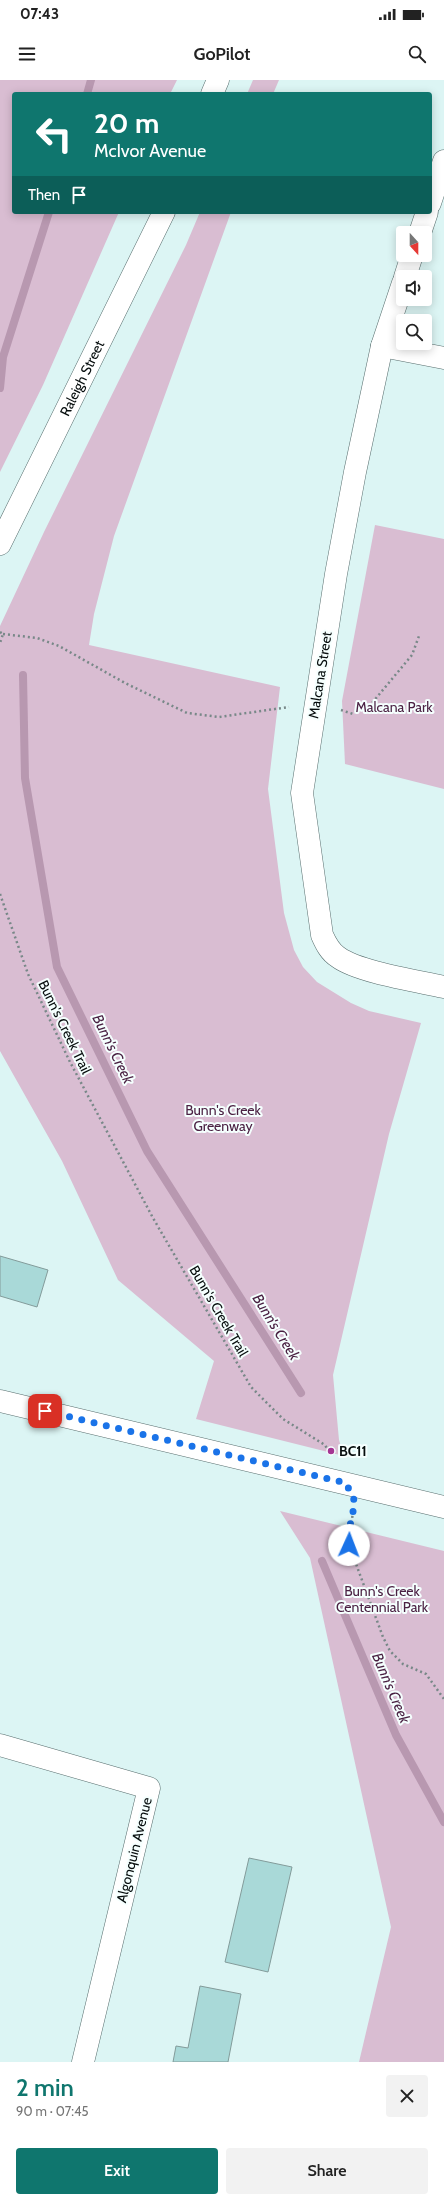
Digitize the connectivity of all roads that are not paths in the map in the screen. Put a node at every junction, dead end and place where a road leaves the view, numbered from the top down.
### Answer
1 (218, 80) edge
2 (213, 92) edge
3 (444, 161) edge
4 (432, 197) edge
5 (163, 214) edge
6 (426, 214) edge
7 (422, 226) edge
8 (396, 304) edge
9 (382, 346) junction
10 (444, 358) edge
11 (0, 544) edge
12 (444, 987) edge
13 (0, 1401) edge
14 (444, 1507) edge
15 (0, 1745) edge
16 (83, 2062) edge

1 - 2 street
3 - 4 street
5 - 11 street, Raleigh Street
6 - 7 street
8 - 9 street, Malcana Street
9 - 10 street
9 - 12 street, Malcana Street
13 - 14 street
15 - 16 street, Algonquin Avenue

